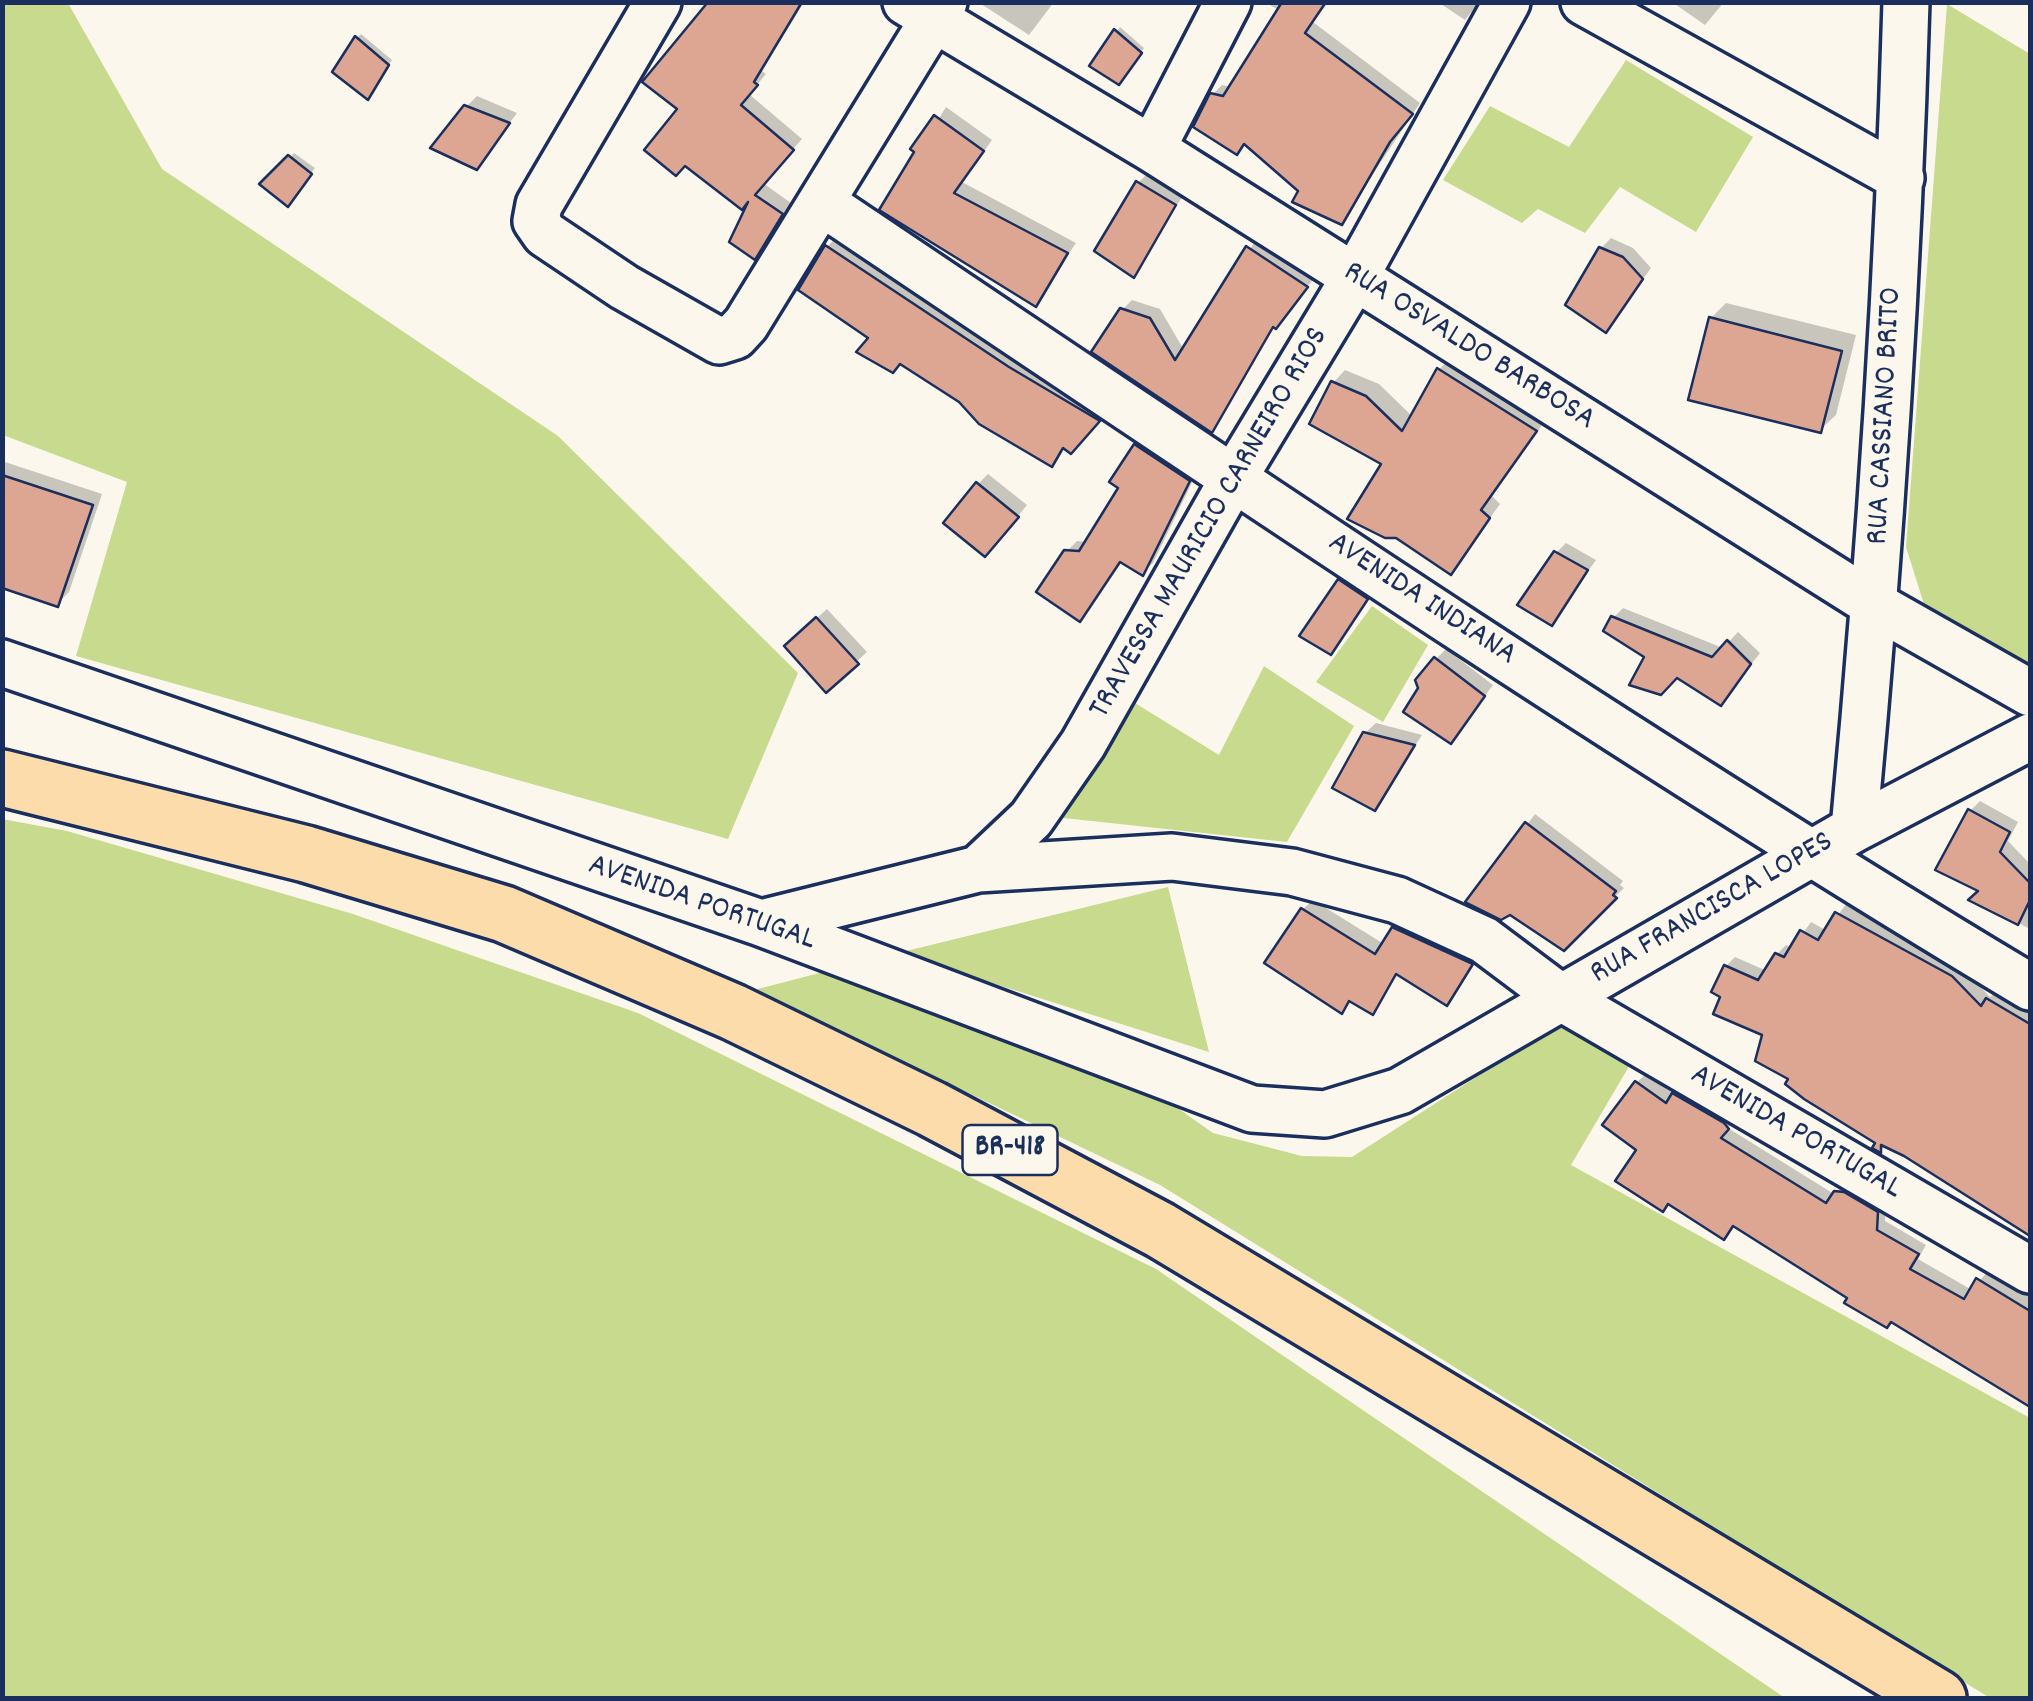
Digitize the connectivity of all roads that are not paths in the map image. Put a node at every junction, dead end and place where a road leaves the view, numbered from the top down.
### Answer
1 (658, 2) edge
2 (1228, 2) edge
3 (1506, 2) edge
4 (1584, 2) edge
5 (1906, 2) edge
6 (928, 8) edge
7 (1152, 149) junction
8 (1901, 178) junction
9 (821, 202) junction
10 (1356, 277) junction
11 (1233, 479) junction
12 (1875, 605) junction
13 (2, 663) edge
14 (2030, 692) edge
15 (2030, 737) edge
16 (2, 778) edge
17 (1854, 828) junction
18 (1809, 854) junction
19 (978, 869) junction
20 (761, 924) junction
21 (2030, 987) edge
22 (1560, 997) junction
23 (1400, 1092) joint
24 (2030, 1270) edge
25 (1938, 1698) edge

1 - 9 street
2 - 7 street
3 - 10 street, TRAVESSA MAURICIO CARNEIRO RIOS
4 - 8 street
5 - 8 street, RUA CASSIANO BRITO
6 - 7 street, RUA OSVALDO BARBOSA
6 - 9 street
7 - 10 street, RUA OSVALDO BARBOSA
8 - 12 street, RUA CASSIANO BRITO
9 - 11 street, AVENIDA INDIANA
10 - 11 street, TRAVESSA MAURICIO CARNEIRO RIOS
10 - 12 street, RUA OSVALDO BARBOSA
11 - 18 street, AVENIDA INDIANA
11 - 19 street, TRAVESSA MAURICIO CARNEIRO RIOS
12 - 14 street, RUA OSVALDO BARBOSA
12 - 17 street, RUA CASSIANO BRITO
13 - 20 street, AVENIDA PORTUGAL
15 - 17 street, RUA FRANCISCA LOPES
16 - 25 main road, BR-418
17 - 18 street, RUA FRANCISCA LOPES
18 - 21 street, AVENIDA INDIANA
18 - 22 street, RUA FRANCISCA LOPES
19 - 20 street, AVENIDA PORTUGAL
19 - 22 street, AVENIDA PORTUGAL
20 - 23 street, AVENIDA PORTUGAL
22 - 23 street, RUA FRANCISCA LOPES
22 - 24 street, AVENIDA PORTUGAL

